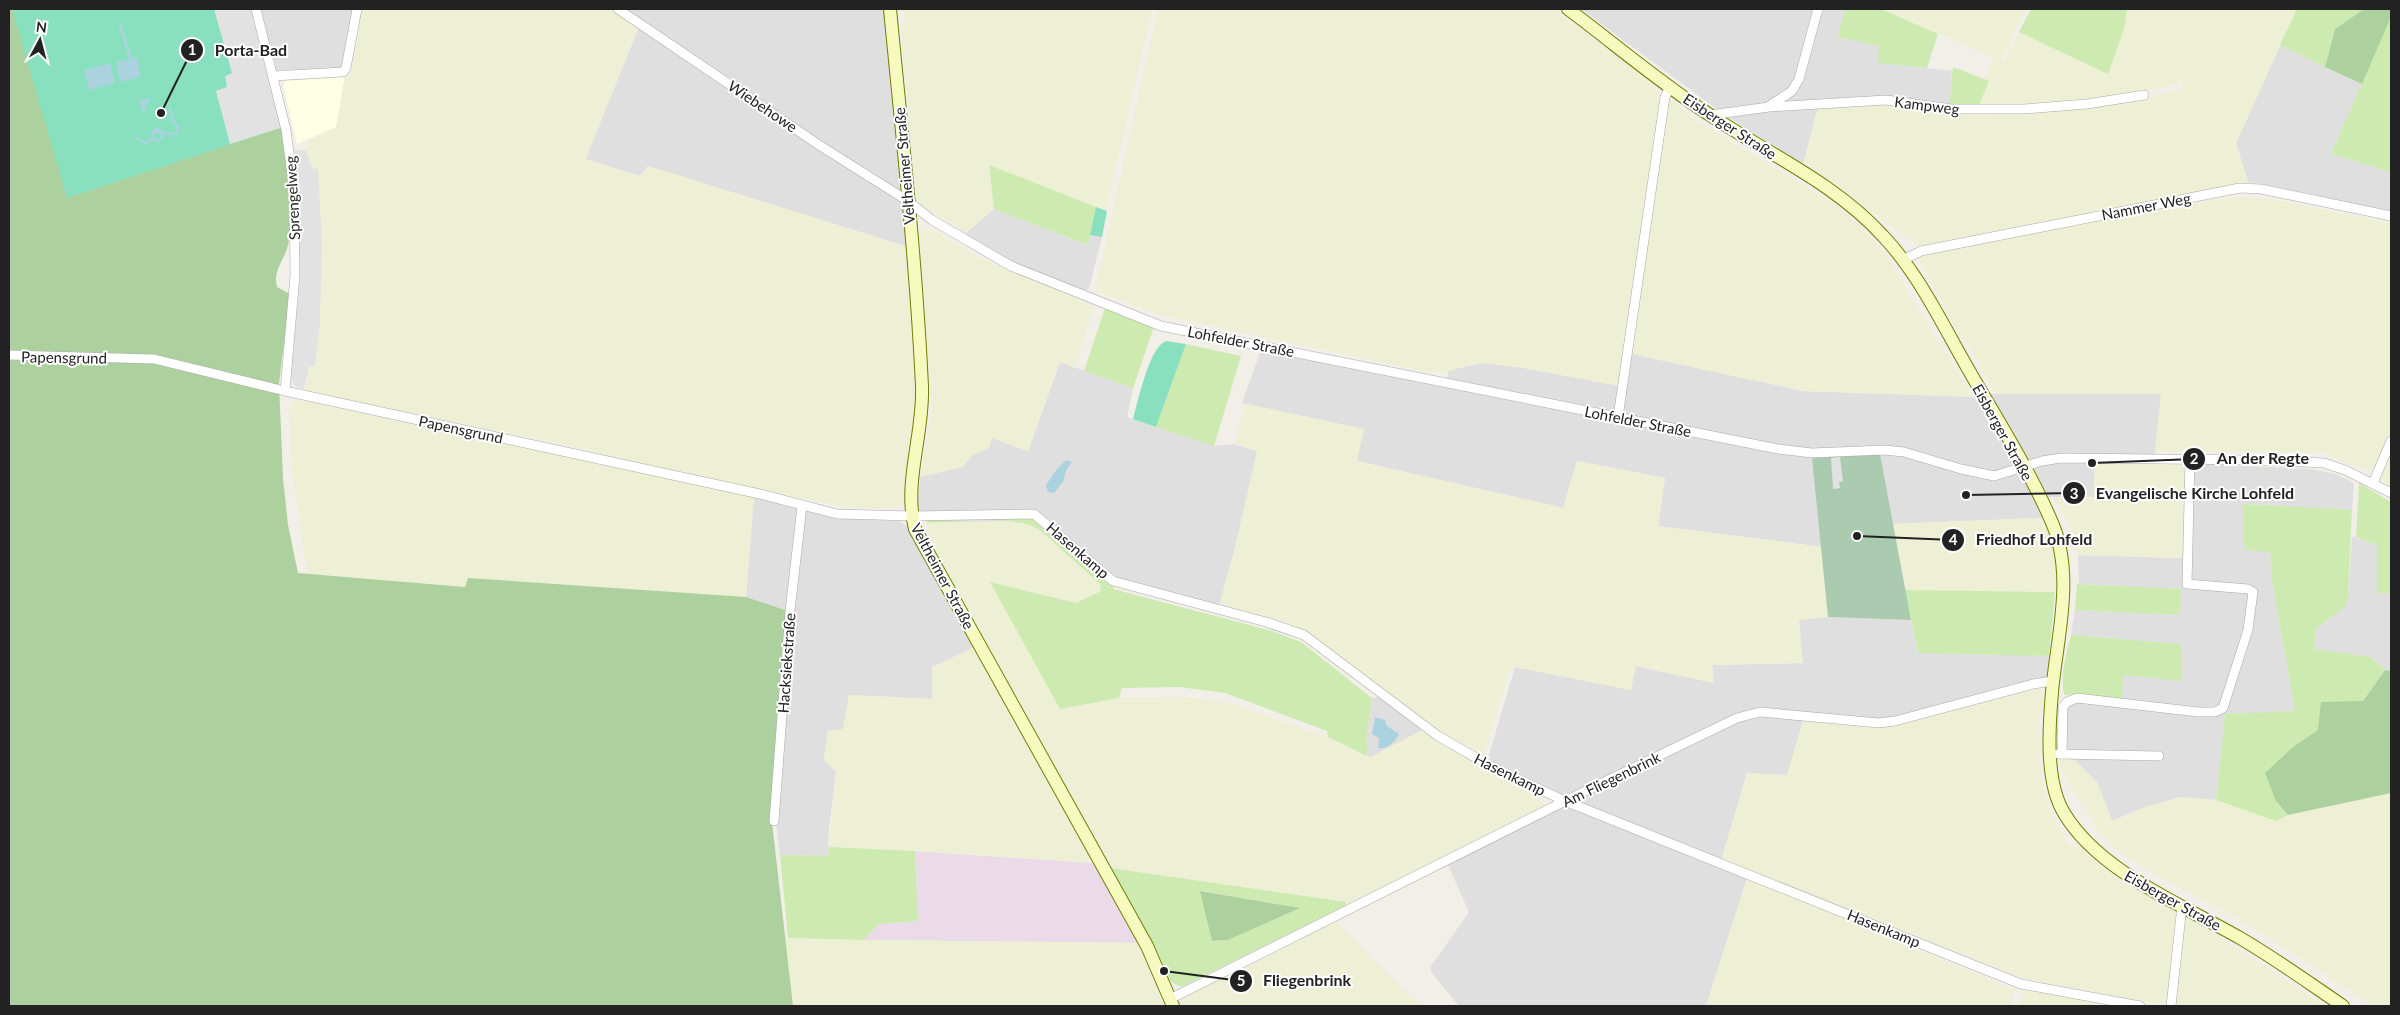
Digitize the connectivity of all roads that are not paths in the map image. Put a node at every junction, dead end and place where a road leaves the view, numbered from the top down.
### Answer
1 (256, 9) edge
2 (357, 9) edge
3 (618, 9) edge
4 (890, 9) edge
5 (1568, 9) edge
6 (1818, 9) edge
7 (274, 76) junction
8 (1670, 87) junction
9 (2144, 95) dead end
10 (1769, 107) junction
11 (1709, 115) junction
12 (908, 202) junction
13 (2391, 216) edge
14 (1903, 260) junction
15 (9, 355) edge
16 (285, 391) junction
17 (1618, 417) junction
18 (2391, 440) edge
19 (2190, 459) junction
20 (2024, 466) junction
21 (2373, 483) junction
22 (2391, 493) edge
23 (802, 506) junction
24 (912, 516) junction
25 (2053, 681) junction
26 (2056, 754) junction
27 (2159, 756) dead end
28 (1565, 801) junction
29 (774, 821) dead end
30 (2182, 906) junction
31 (1172, 1003) edge
32 (2140, 1006) edge
33 (2171, 1006) edge
34 (2343, 1006) edge

1 - 7 street, Sprengelweg
2 - 7 street
3 - 12 street, Wiebehowe
4 - 12 main road, Veltheimer Straße
5 - 8 main road, Eisberger Straße
6 - 10 street
7 - 16 street, Sprengelweg
8 - 11 main road, Eisberger Straße
8 - 17 street
9 - 10 street, Kampweg
10 - 11 street, Kampweg
11 - 14 main road, Eisberger Straße
12 - 17 street, Lohfelder Straße
12 - 24 main road, Veltheimer Straße
13 - 14 street, Nammer Weg
14 - 20 main road, Eisberger Straße
15 - 16 street, Papensgrund
16 - 23 street, Papensgrund
17 - 20 street, Lohfelder Straße
18 - 21 street
19 - 20 street, Lohfelder Straße
19 - 21 street, Lohfelder Straße
19 - 26 street
20 - 25 main road, Eisberger Straße
21 - 22 street, Lohfelder Straße
23 - 24 street, Papensgrund
23 - 29 street, Hacksiekstraße
24 - 28 street, Hasenkamp
24 - 31 main road, Veltheimer Straße
25 - 26 main road, Eisberger Straße
25 - 28 street, Am Fliegenbrink
26 - 27 street
26 - 30 main road, Eisberger Straße
28 - 31 street, Am Fliegenbrink
28 - 32 street, Hasenkamp
30 - 33 street
30 - 34 main road, Eisberger Straße

